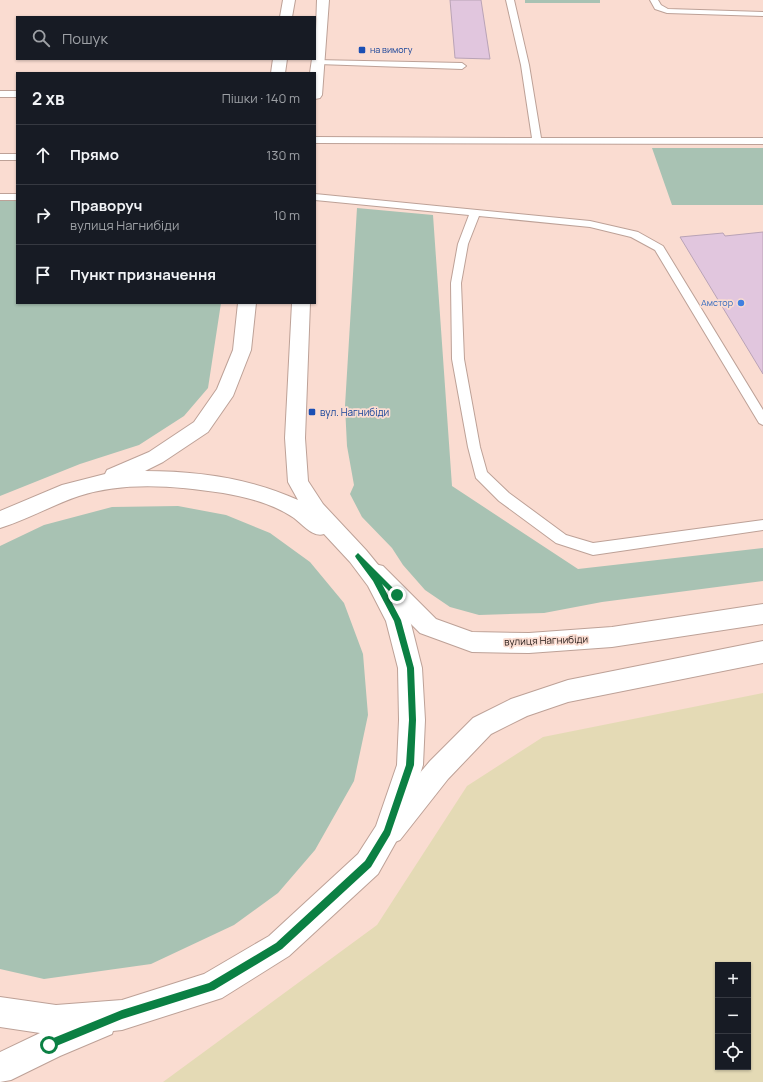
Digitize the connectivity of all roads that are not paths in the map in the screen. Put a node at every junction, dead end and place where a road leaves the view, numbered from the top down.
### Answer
1 (288, 0) edge
2 (323, 0) edge
3 (510, 0) edge
4 (654, 0) edge
5 (763, 14) edge
6 (286, 16) edge
7 (280, 60) edge
8 (318, 62) junction
9 (462, 66) dead end
10 (278, 72) edge
11 (316, 83) edge
12 (0, 94) edge
13 (16, 94) edge
14 (316, 140) edge
15 (537, 141) junction
16 (763, 141) edge
17 (0, 157) edge
18 (16, 157) edge
19 (0, 197) edge
20 (16, 197) edge
21 (316, 197) edge
22 (475, 212) junction
23 (247, 304) edge
24 (301, 304) edge
25 (763, 420) edge
26 (95, 484) junction
27 (0, 520) edge
28 (763, 525) edge
29 (358, 556) junction
30 (763, 614) edge
31 (763, 652) edge
32 (387, 832) junction
33 (0, 1012) edge
34 (122, 1015) junction
35 (0, 1069) edge

1 - 6 street
2 - 8 street
3 - 15 lane
4 - 5 lane
7 - 10 street
8 - 9 lane
8 - 11 street
12 - 13 lane
14 - 15 lane
15 - 16 lane
17 - 18 lane
19 - 20 lane
21 - 22 lane
22 - 25 lane
22 - 28 lane
23 - 26 street
24 - 29 street
26 - 27 street
26 - 29 street
29 - 30 street, вулиця Нагнибіди
29 - 32 street
31 - 32 street
32 - 34 street
33 - 34 street
34 - 35 street

